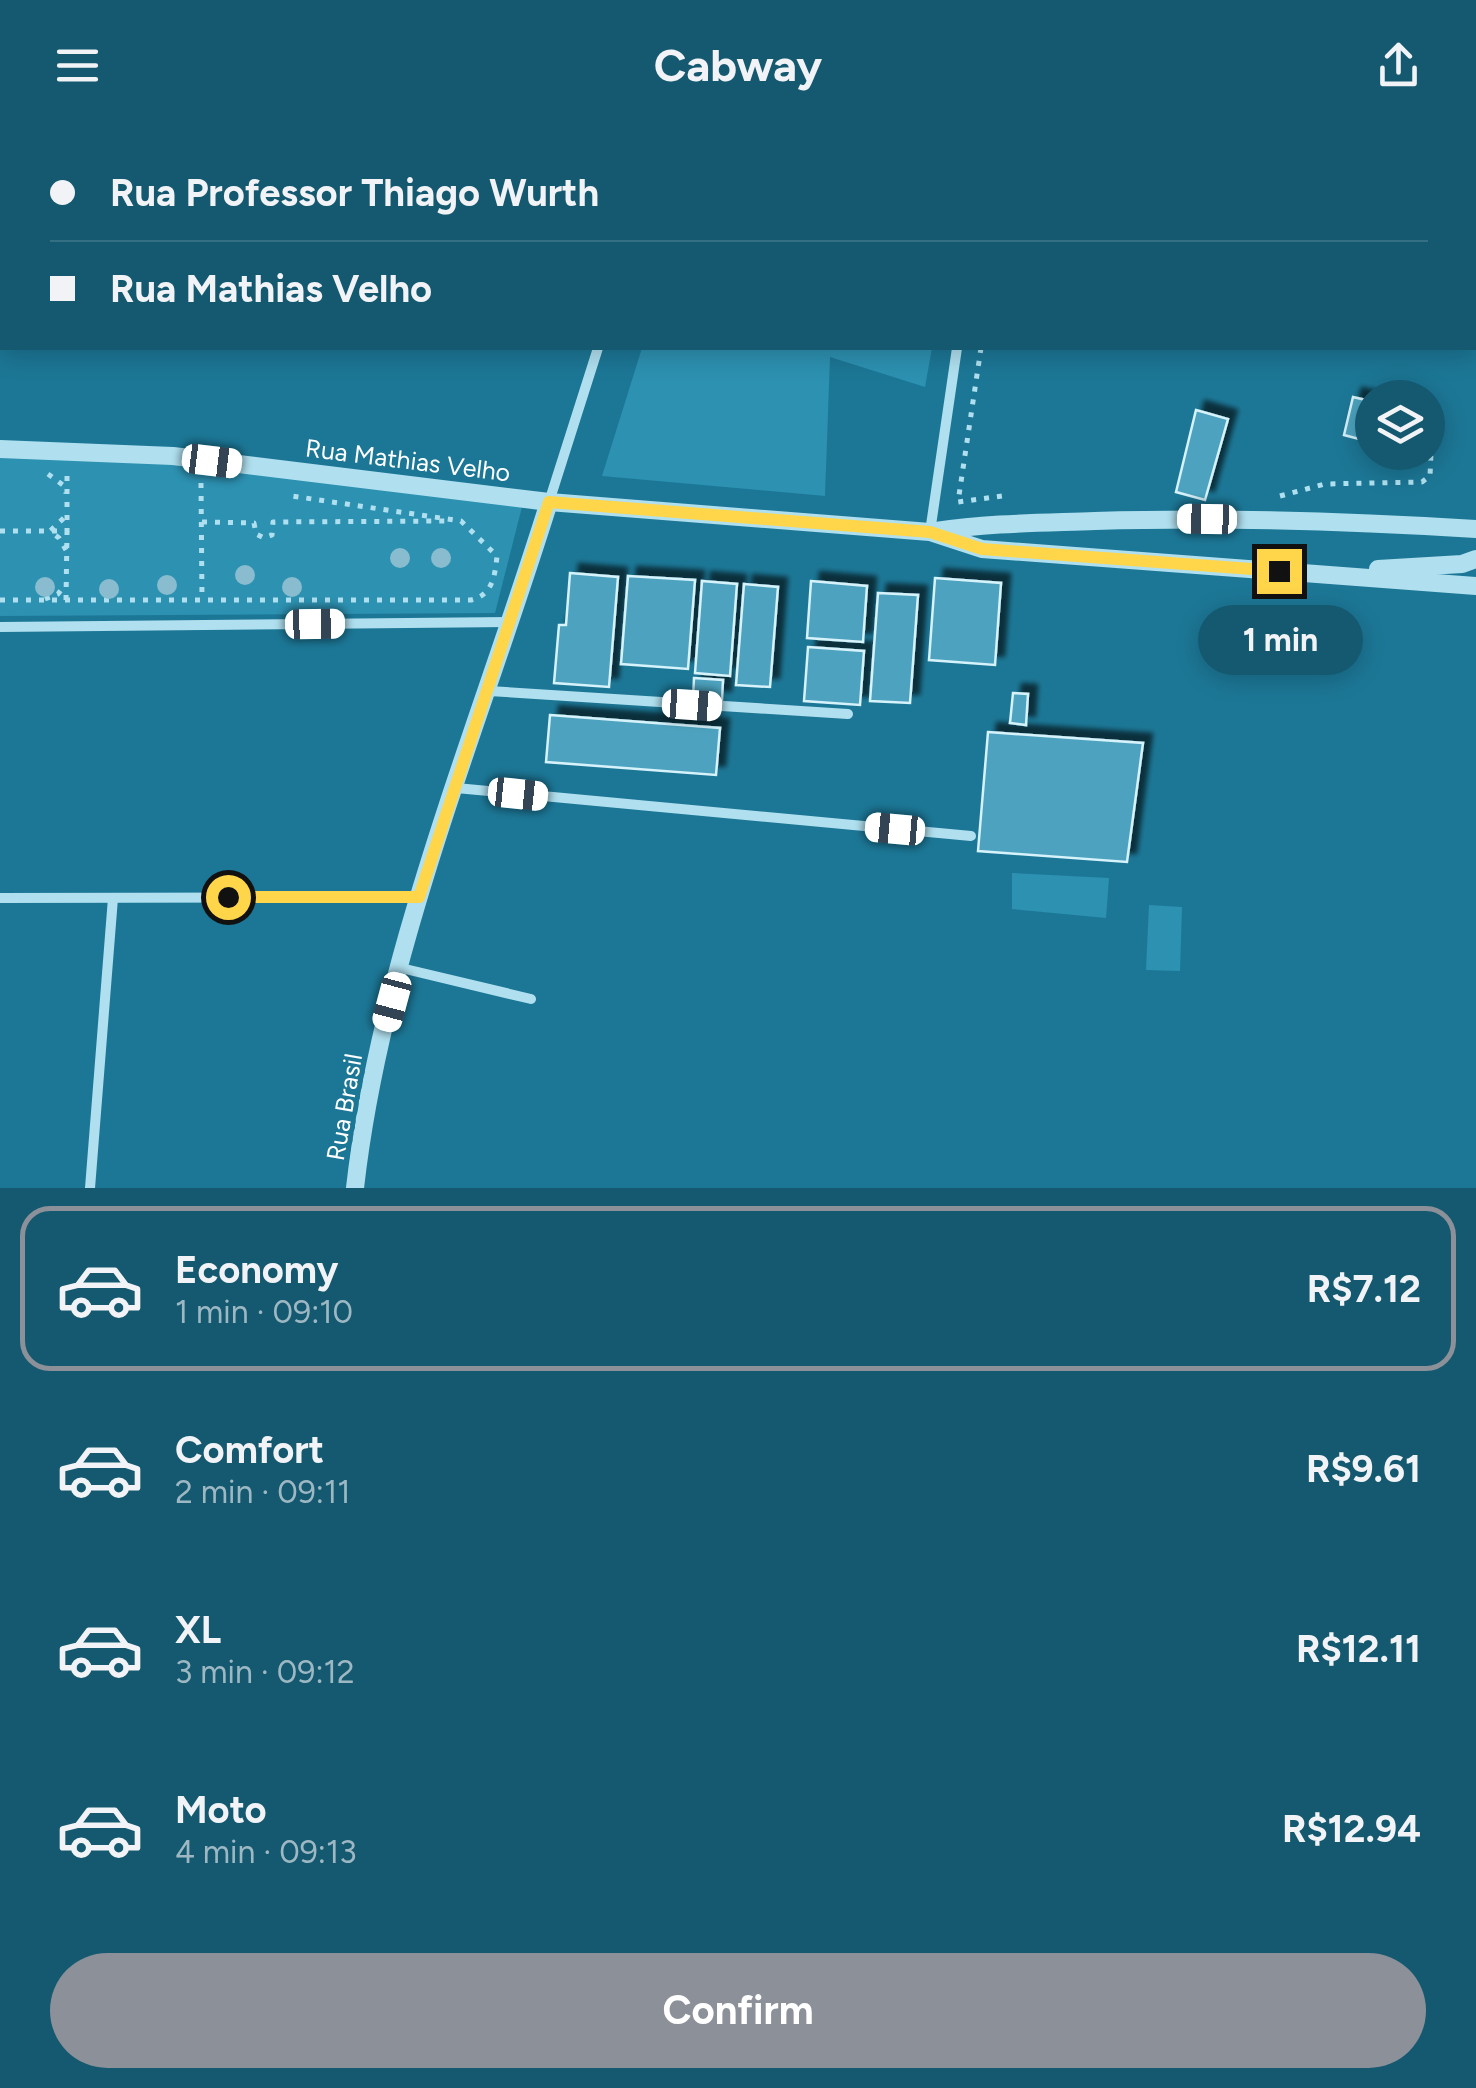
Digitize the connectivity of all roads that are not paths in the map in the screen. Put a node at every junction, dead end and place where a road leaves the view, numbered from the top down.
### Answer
1 (597, 350) edge
2 (956, 350) edge
3 (0, 449) edge
4 (549, 502) junction
5 (1476, 529) edge
6 (930, 532) junction
7 (1476, 559) edge
8 (1318, 573) junction
9 (1476, 586) edge
10 (512, 622) junction
11 (0, 627) edge
12 (489, 690) junction
13 (848, 714) dead end
14 (456, 788) junction
15 (971, 836) dead end
16 (419, 897) junction
17 (0, 898) edge
18 (113, 898) junction
19 (400, 968) junction
20 (531, 999) dead end
21 (90, 1188) edge
22 (356, 1188) edge

1 - 4 street, Rua Brasil
2 - 6 street
3 - 4 street, Rua Mathias Velho
4 - 6 street, Rua Mathias Velho
4 - 10 street, Rua Brasil
5 - 6 street, Rua Mathias Velho
6 - 8 street, Rua Mathias Velho
7 - 8 street
8 - 9 street, Rua Mathias Velho
10 - 11 street
10 - 12 street, Rua Brasil
12 - 13 street
12 - 14 street, Rua Brasil
14 - 15 street
14 - 16 street, Rua Brasil
16 - 18 street
16 - 19 street, Rua Brasil
17 - 18 street
18 - 21 street
19 - 20 street
19 - 22 street, Rua Brasil

